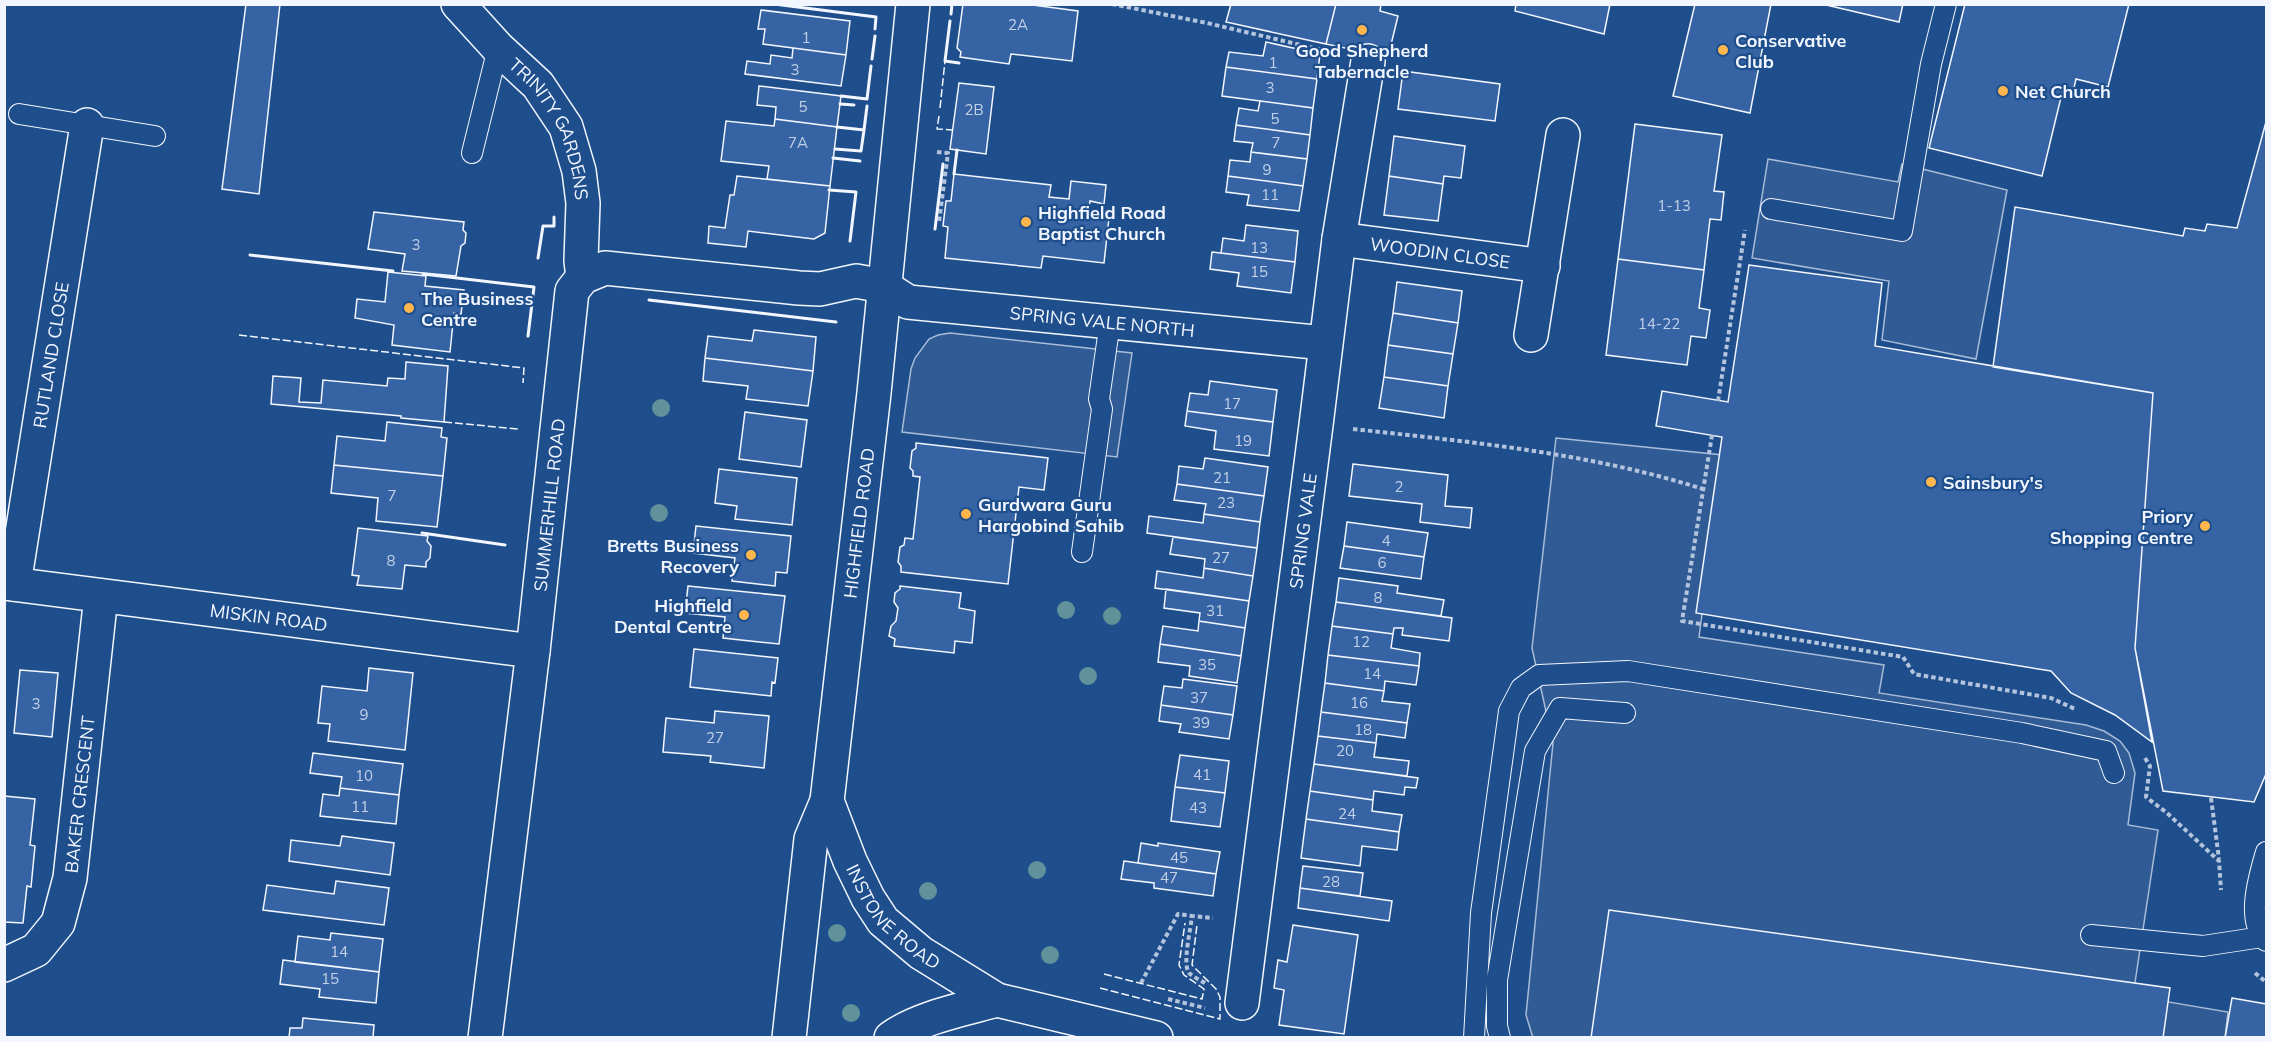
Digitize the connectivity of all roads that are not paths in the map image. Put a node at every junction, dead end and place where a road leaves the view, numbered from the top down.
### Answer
1 (458, 4) edge
2 (913, 4) edge
3 (1946, 4) edge
4 (498, 48) junction
5 (1368, 61) road end
6 (19, 114) dead end
7 (87, 125) junction
8 (1563, 135) dead end
9 (155, 136) dead end
10 (472, 153) dead end
11 (1771, 209) road end
12 (1339, 239) junction
13 (1543, 266) junction
14 (583, 277) junction
15 (884, 286) junction
16 (1110, 322) junction
17 (1531, 335) dead end
18 (1325, 344) junction
19 (1082, 552) dead end
20 (9, 584) edge
21 (101, 596) junction
22 (533, 651) junction
23 (1625, 713) dead end
24 (2114, 773) dead end
25 (827, 801) junction
26 (2266, 852) edge
27 (2091, 936) dead end
28 (2264, 939) edge
29 (4, 965) edge
30 (997, 1000) junction
31 (1226, 1006) road end
32 (485, 1038) edge
33 (789, 1038) edge
34 (891, 1038) edge
35 (1156, 1038) edge
36 (1474, 1038) edge
37 (1500, 1038) edge

1 - 4 street, TRINITY GARDENS
2 - 15 street, HIGHFIELD ROAD
3 - 11 lane
4 - 10 lane
4 - 14 street, TRINITY GARDENS
5 - 12 street, SPRING VALE
6 - 7 lane
7 - 9 lane
7 - 20 street, RUTLAND CLOSE
8 - 13 street
12 - 13 street, WOODIN CLOSE
12 - 18 street, SPRING VALE
13 - 17 street
14 - 15 street
14 - 22 street, SUMMERHILL ROAD
15 - 16 street, SPRING VALE NORTH
15 - 25 street, HIGHFIELD ROAD
16 - 18 street, SPRING VALE NORTH
16 - 19 lane
18 - 31 street, SPRING VALE
20 - 21 street, MISKIN ROAD
21 - 22 street, MISKIN ROAD
21 - 29 street, BAKER CRESCENT
22 - 32 street, SUMMERHILL ROAD
23 - 37 lane
24 - 36 lane
25 - 30 street, INSTONE ROAD
25 - 33 street, HIGHFIELD ROAD
26 - 28 lane
27 - 28 lane
30 - 34 street
30 - 35 street, INSTONE ROAD

